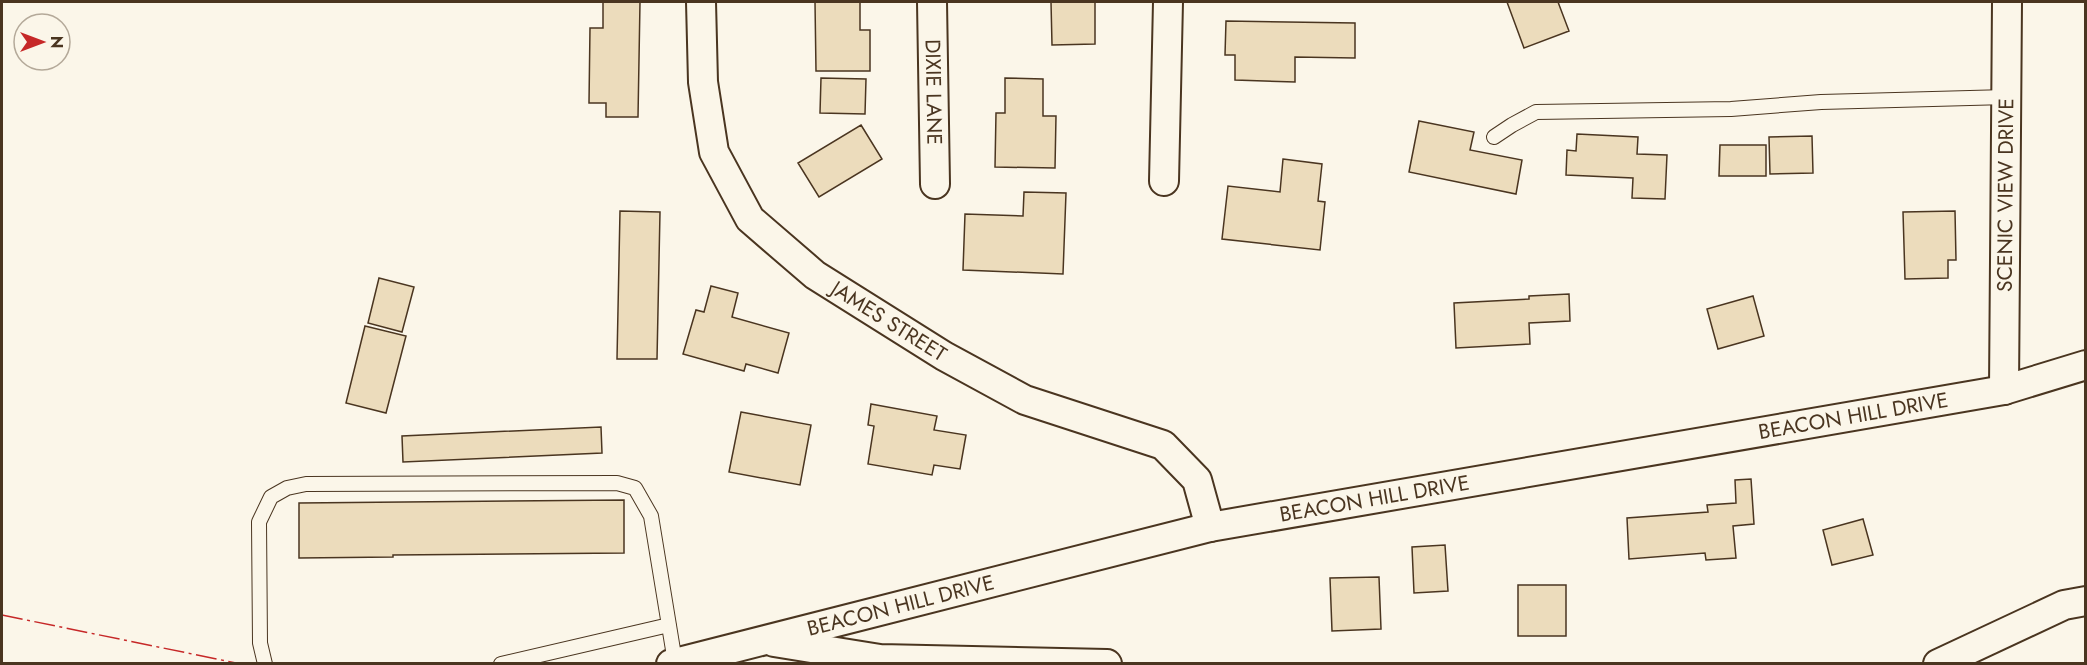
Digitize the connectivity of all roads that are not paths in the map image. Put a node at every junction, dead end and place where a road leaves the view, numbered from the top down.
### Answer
1 (701, 2) edge
2 (932, 2) edge
3 (1168, 2) edge
4 (2007, 2) edge
5 (2007, 97) junction
6 (1494, 137) dead end
7 (1164, 181) dead end
8 (935, 184) dead end
9 (2085, 365) edge
10 (2004, 390) junction
11 (1210, 527) junction
12 (2085, 601) edge
13 (669, 625) junction
14 (760, 640) junction
15 (265, 663) edge
16 (501, 663) edge
17 (673, 663) edge
18 (1107, 663) edge
19 (1938, 663) edge

1 - 11 street, JAMES STREET
2 - 8 street, DIXIE LANE
3 - 7 street
4 - 5 street, SCENIC VIEW DRIVE
5 - 6 lane
5 - 10 street, SCENIC VIEW DRIVE
9 - 10 street, BEACON HILL DRIVE
10 - 11 street, BEACON HILL DRIVE
11 - 14 street, BEACON HILL DRIVE
12 - 19 street
13 - 15 lane
13 - 16 lane
13 - 17 lane
14 - 17 street, BEACON HILL DRIVE
14 - 18 street

